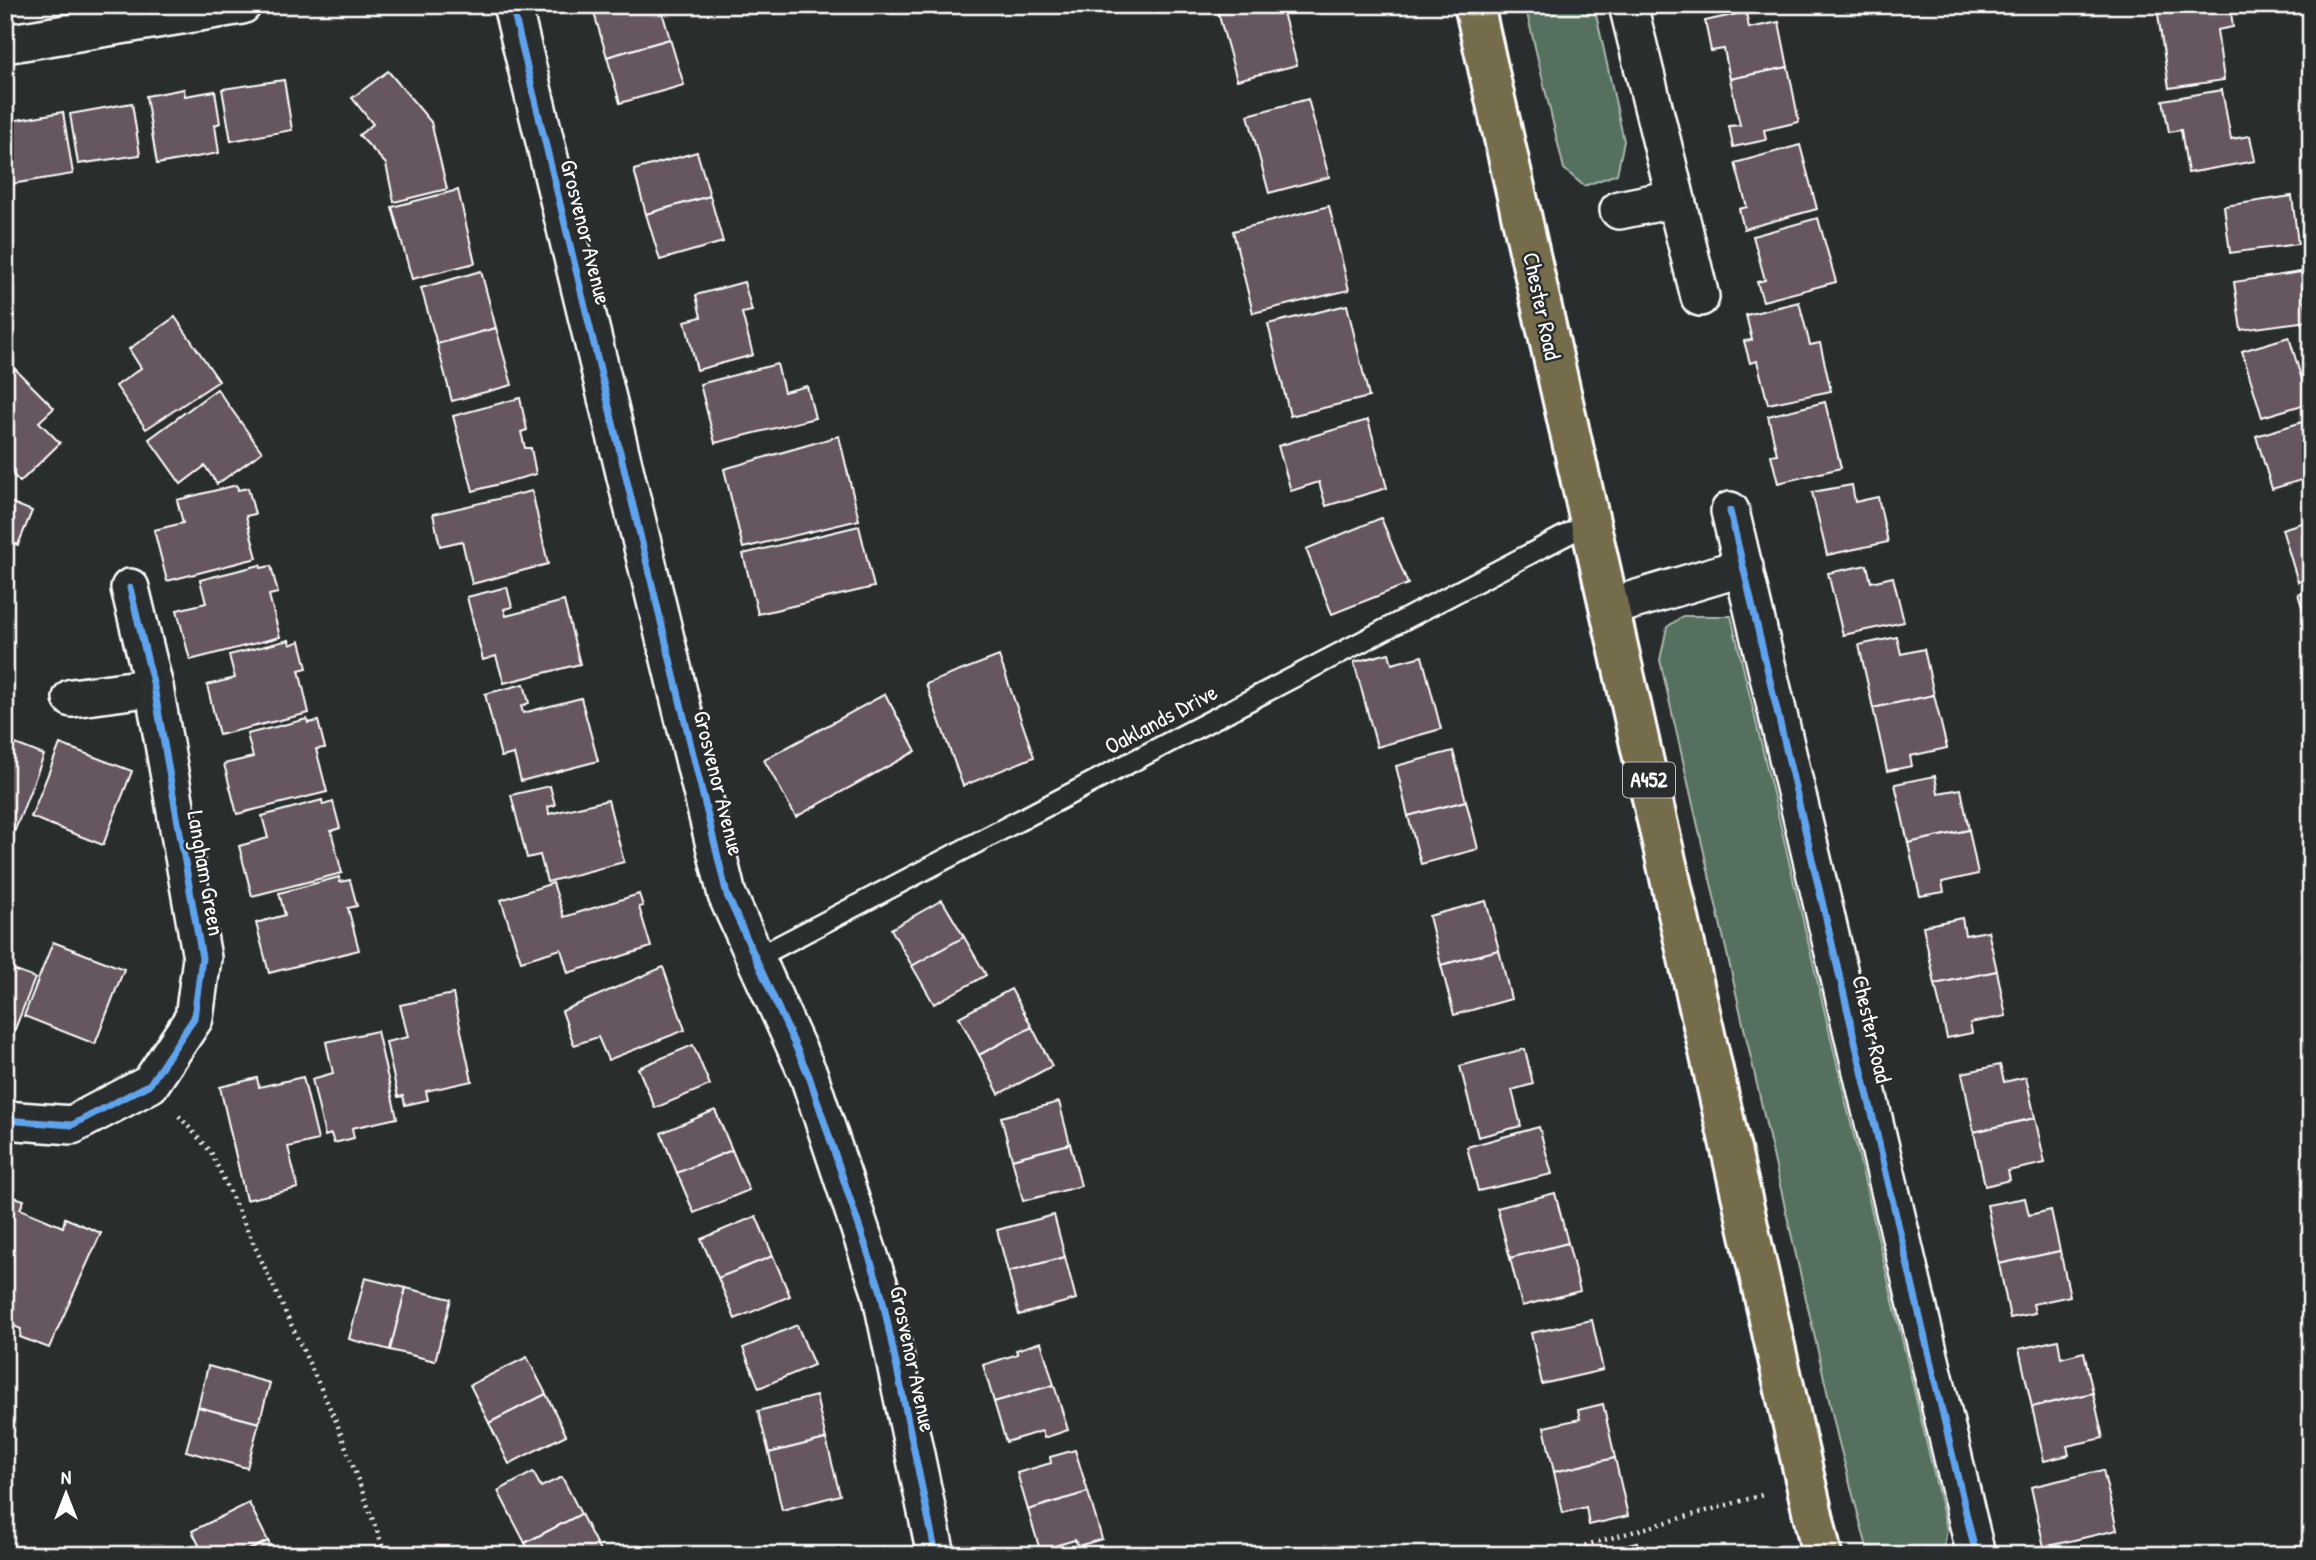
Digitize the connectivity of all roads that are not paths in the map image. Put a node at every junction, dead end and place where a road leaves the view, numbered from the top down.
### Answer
1 (242, 5) edge
2 (512, 5) edge
3 (1474, 5) edge
4 (1628, 5) edge
5 (5, 44) edge
6 (1673, 198) junction
7 (1619, 210) dead end
8 (1699, 297) dead end
9 (1730, 512) dead end
10 (1589, 523) junction
11 (1744, 567) junction
12 (130, 588) dead end
13 (1610, 607) junction
14 (154, 687) junction
15 (72, 698) dead end
16 (757, 958) junction
17 (5, 1120) edge
18 (936, 1555) edge
19 (1822, 1555) edge
20 (1976, 1555) edge

1 - 5 street
2 - 16 street, Grosvenor Avenue
3 - 10 highway, Chester Road / A452
4 - 6 street
6 - 7 street
6 - 8 street
9 - 11 street, Chester Road
10 - 13 highway, Chester Road / A452
10 - 16 lane, Oaklands Drive
11 - 13 street
11 - 20 street, Chester Road
12 - 14 street, Langham Green
13 - 19 highway, Chester Road / A452
14 - 15 street
14 - 17 street, Langham Green
16 - 18 street, Grosvenor Avenue

